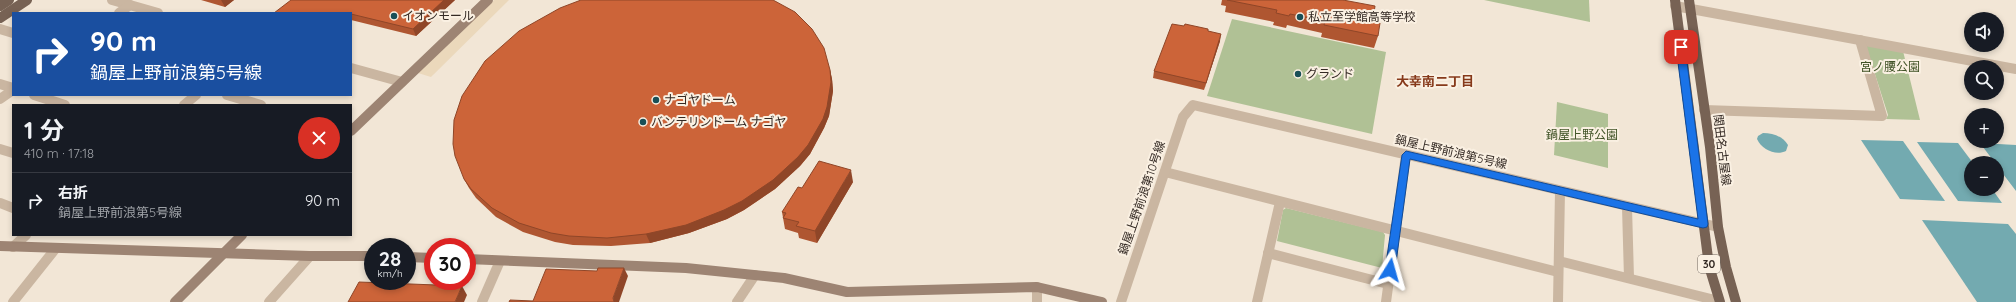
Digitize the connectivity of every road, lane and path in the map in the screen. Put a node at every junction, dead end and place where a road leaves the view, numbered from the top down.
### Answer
1 (9, 0) edge
2 (27, 0) edge
3 (112, 0) edge
4 (488, 0) edge
5 (1675, 3) edge
6 (130, 5) junction
7 (1690, 5) edge
8 (0, 6) edge
9 (120, 12) edge
10 (154, 12) edge
11 (0, 18) edge
12 (0, 30) edge
13 (12, 33) edge
14 (1860, 40) junction
15 (352, 68) edge
16 (2016, 69) edge
17 (402, 82) junction
18 (0, 84) edge
19 (12, 89) edge
20 (12, 90) edge
21 (37, 96) edge
22 (195, 96) edge
23 (230, 96) edge
24 (0, 99) edge
25 (62, 104) edge
26 (185, 104) edge
27 (258, 104) edge
28 (1194, 105) joint
29 (1704, 110) junction
30 (352, 130) edge
31 (0, 149) edge
32 (12, 153) edge
33 (1406, 155) junction
34 (1165, 172) junction
35 (1560, 191) junction
36 (1280, 202) junction
37 (0, 203) edge
38 (1627, 207) junction
39 (12, 208) edge
40 (1703, 224) junction
41 (1718, 227) junction
42 (1396, 231) junction
43 (25, 236) edge
44 (241, 236) edge
45 (0, 246) edge
46 (13, 246) junction
47 (56, 248) junction
48 (223, 253) junction
49 (1268, 253) junction
50 (310, 256) junction
51 (364, 256) edge
52 (476, 260) edge
53 (500, 261) junction
54 (1559, 266) junction
55 (755, 275) junction
56 (1629, 278) junction
57 (1388, 284) junction
58 (1037, 287) junction
59 (1720, 301) edge
60 (13, 302) edge
61 (175, 302) edge
62 (269, 302) edge
63 (482, 302) edge
64 (737, 302) edge
65 (1037, 302) edge
66 (1102, 302) edge
67 (1121, 302) edge
68 (1257, 302) edge
69 (1386, 302) edge
70 (1558, 302) edge
71 (1736, 302) edge

1 - 8 main road
2 - 11 main road
3 - 6 street
4 - 17 street
5 - 7 street
5 - 40 main road, 30
6 - 9 street
6 - 10 street
7 - 14 street
7 - 29 main road, 関田名古屋線 / 30
12 - 13 street
14 - 16 street
14 - 29 street
15 - 17 street
17 - 30 street
18 - 19 street
20 - 24 street
21 - 25 street
22 - 26 street
23 - 27 street
28 - 33 street, 鍋屋上野前浪第5号線
28 - 34 street, 鍋屋上野前浪第10号線
29 - 41 main road, 関田名古屋線 / 30
31 - 32 street
33 - 35 street, 鍋屋上野前浪第5号線
33 - 42 street
34 - 36 street
34 - 67 street, 鍋屋上野前浪第10号線
35 - 38 street, 鍋屋上野前浪第5号線
35 - 54 street
36 - 42 street
36 - 49 street
37 - 39 street
38 - 40 street, 鍋屋上野前浪第5号線
38 - 56 street
40 - 41 street, 鍋屋上野前浪第5号線
40 - 59 main road, 30
41 - 71 main road, 関田名古屋線 / 30
42 - 54 street
42 - 57 street
43 - 46 street
44 - 48 street
45 - 46 street
46 - 47 street
47 - 48 street
47 - 60 street
48 - 50 street
48 - 61 street
49 - 57 street
49 - 68 street
50 - 51 street
50 - 62 street
52 - 53 street
53 - 55 street
53 - 63 street
54 - 56 street
54 - 70 street
55 - 58 street
55 - 64 street
56 - 59 street
57 - 69 street
58 - 65 street
58 - 66 street

